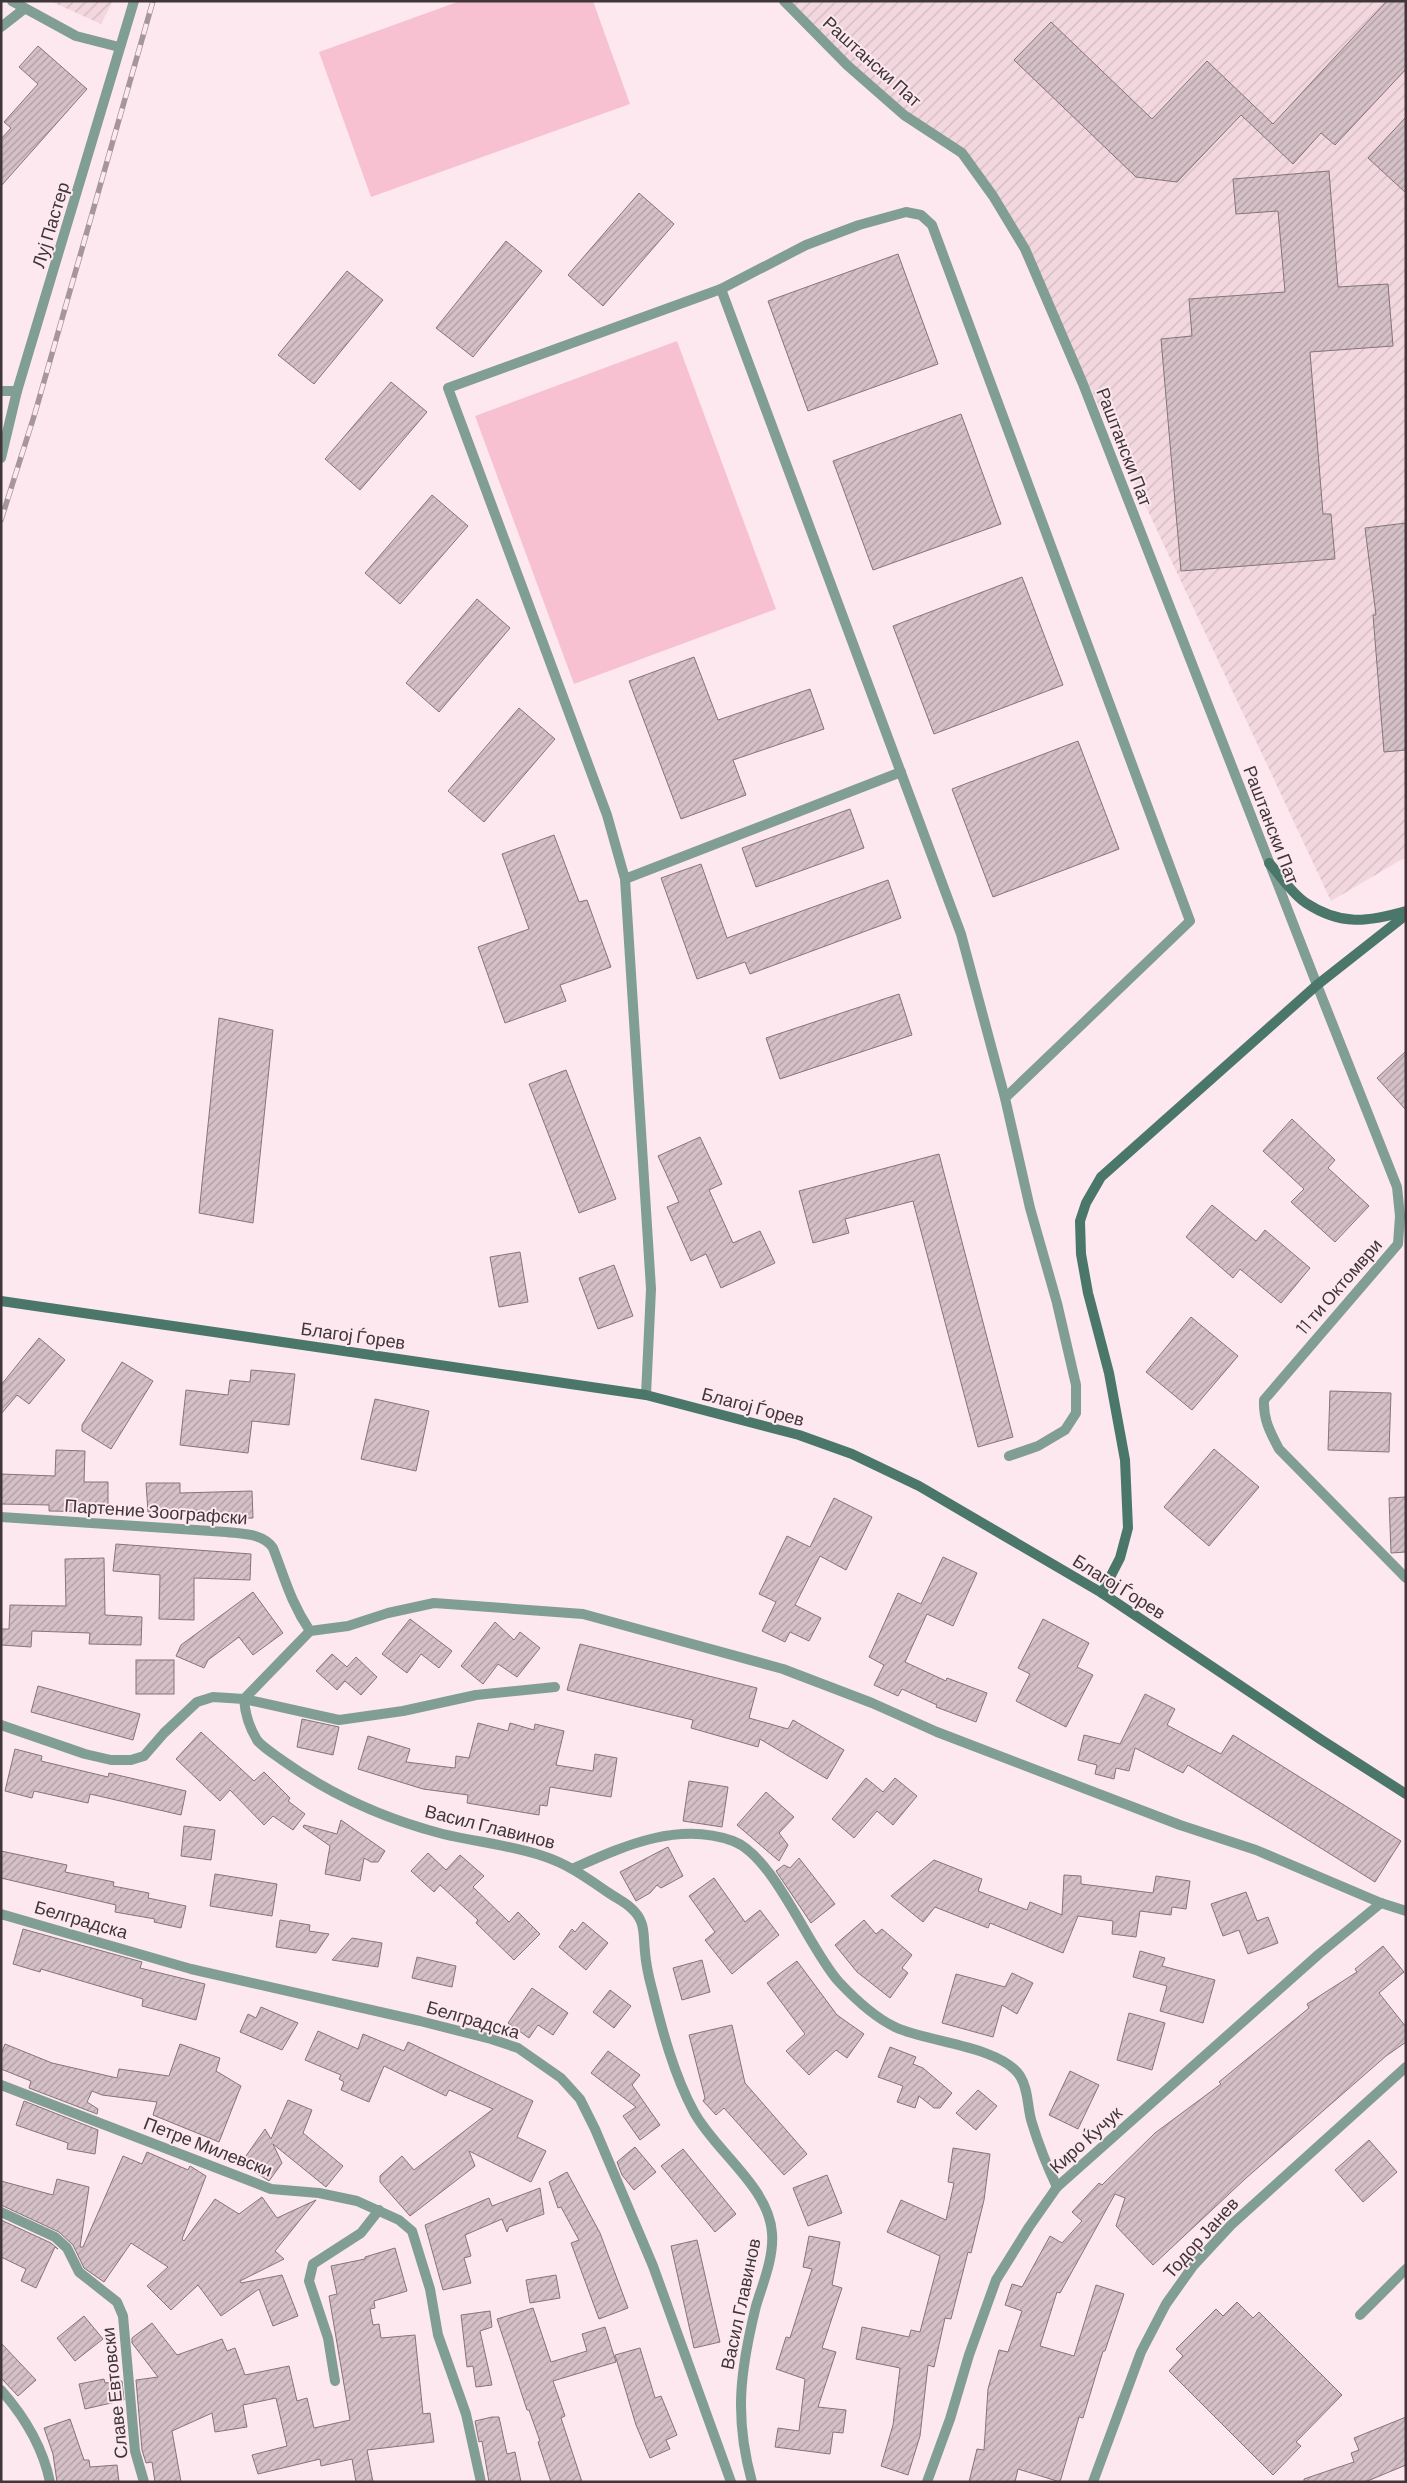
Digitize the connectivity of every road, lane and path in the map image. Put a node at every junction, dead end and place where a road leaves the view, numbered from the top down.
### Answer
1 (12, 1) edge
2 (134, 1) edge
3 (784, 1) edge
4 (24, 9) junction
5 (1, 27) edge
6 (119, 47) junction
7 (721, 289) junction
8 (1, 391) edge
9 (17, 391) junction
10 (1, 458) edge
11 (901, 772) junction
12 (1269, 863) junction
13 (625, 879) junction
14 (1406, 911) edge
15 (1406, 915) edge
16 (1316, 985) junction
17 (1005, 1098) junction
18 (1402, 1244) edge
19 (1, 1301) edge
20 (646, 1395) junction
21 (1009, 1456) dead end
22 (1, 1517) edge
23 (1406, 1578) edge
24 (1102, 1592) junction
25 (310, 1631) junction
26 (555, 1687) dead end
27 (244, 1699) junction
28 (1, 1726) edge
29 (1406, 1794) edge
30 (574, 1868) junction
31 (1381, 1903) junction
32 (1406, 1911) edge
33 (1, 1914) edge
34 (1406, 2068) edge
35 (1, 2085) edge
36 (1057, 2186) junction
37 (379, 2210) junction
38 (1, 2212) edge
39 (1406, 2269) edge
40 (1360, 2316) dead end
41 (335, 2381) dead end
42 (1, 2390) edge
43 (50, 2482) edge
44 (144, 2482) edge
45 (482, 2482) edge
46 (731, 2482) edge
47 (752, 2482) edge
48 (927, 2482) edge
49 (1093, 2482) edge

1 - 4 street
2 - 6 street, Луј Пастер
3 - 12 street, Раштански Пат
4 - 5 street
4 - 6 street
6 - 9 street, Луј Пастер
7 - 11 street
7 - 13 street
7 - 17 street
8 - 9 street
9 - 10 street, Луј Пастер
11 - 13 street
11 - 17 street
12 - 14 main road
12 - 16 street, Раштански Пат
13 - 20 street
15 - 16 main road
16 - 18 street, 11 ти Октомври
16 - 24 main road
17 - 21 street
18 - 23 street, 11 ти Октомври
19 - 20 main road, Благој Ѓорев
20 - 24 main road, Благој Ѓорев
22 - 25 street, Партение Зоографски
24 - 29 main road, Благој Ѓорев
25 - 27 street
25 - 31 street
26 - 27 street
27 - 28 street
27 - 30 street, Васил Главинов
30 - 36 street
30 - 47 street, Васил Главинов
31 - 32 street
31 - 36 street, Киро Ќучук
33 - 46 street, Белградска
34 - 49 street, Тодор Јанев
35 - 37 street, Петре Милевски
36 - 48 street, Киро Ќучук
37 - 41 street
37 - 45 street, Петре Милевски
38 - 44 street, Славе Евтовски
39 - 40 street
42 - 43 street

